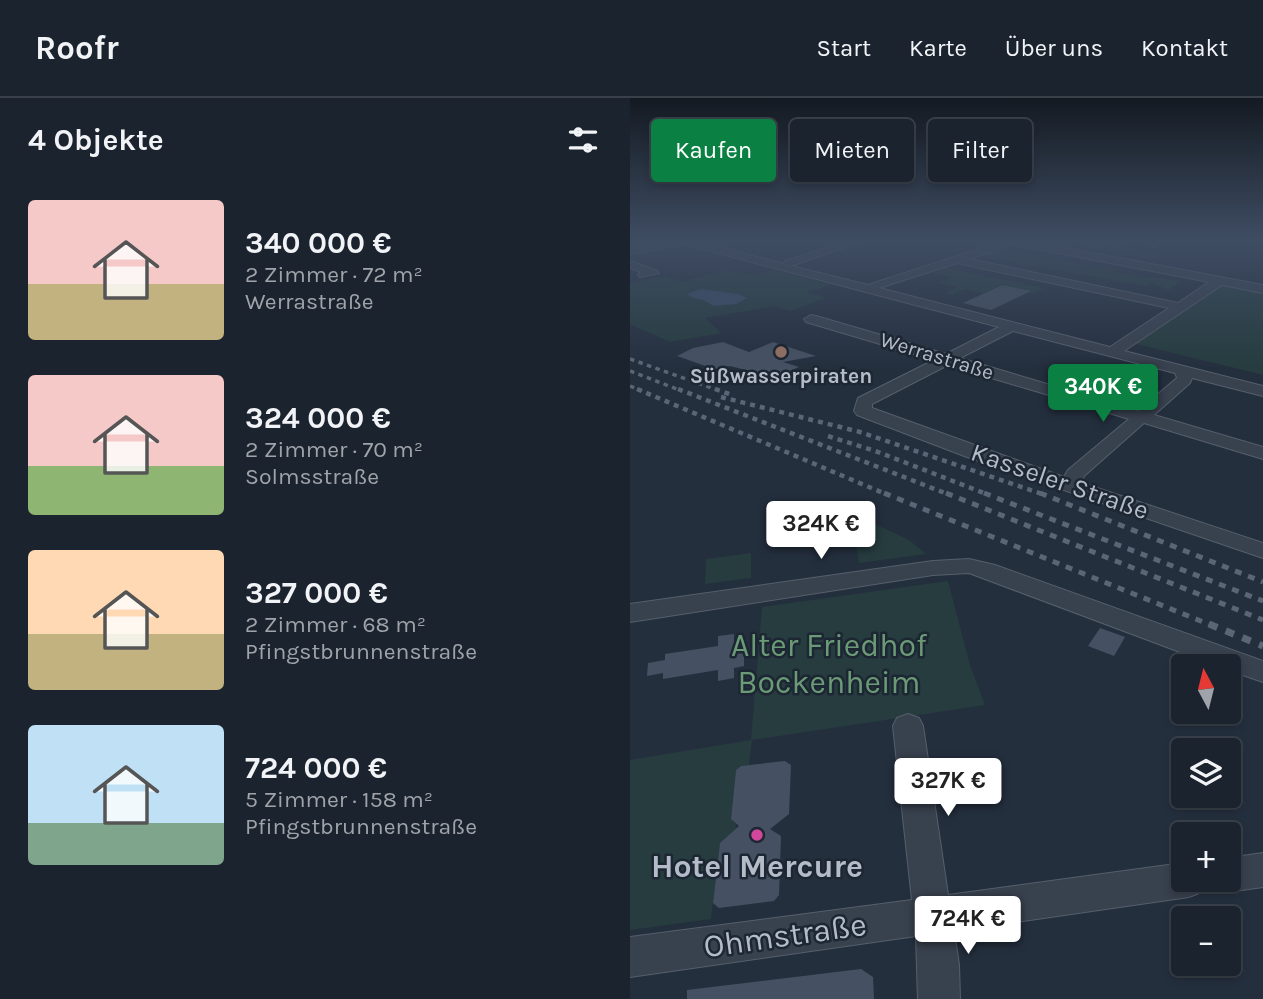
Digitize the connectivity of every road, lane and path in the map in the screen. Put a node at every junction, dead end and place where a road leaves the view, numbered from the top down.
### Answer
1 (847, 284) edge
2 (867, 284) edge
3 (880, 284) edge
4 (1073, 284) edge
5 (1215, 284) edge
6 (1236, 284) edge
7 (874, 286) junction
8 (1263, 289) edge
9 (1181, 307) junction
10 (811, 319) dead end
11 (1005, 325) junction
12 (1117, 349) junction
13 (948, 359) junction
14 (1180, 369) junction
15 (1263, 382) edge
16 (1263, 391) edge
17 (862, 407) joint
18 (1143, 416) junction
19 (1263, 453) edge
20 (1071, 484) junction
21 (1263, 551) edge
22 (630, 613) edge
23 (1263, 672) edge
24 (908, 726) dead end
25 (1263, 870) edge
26 (1241, 873) edge
27 (1171, 883) edge
28 (933, 916) junction
29 (630, 957) edge
30 (939, 999) edge

1 - 11 street
2 - 7 street
3 - 7 street
4 - 9 street
5 - 9 street
6 - 8 street
7 - 11 street
9 - 12 street
10 - 13 street, Werrastraße
11 - 12 street
11 - 13 street
12 - 14 street
12 - 15 street
13 - 17 street
13 - 18 street, Werrastraße
14 - 16 street
14 - 18 street
17 - 20 street, Kasseler Straße
18 - 19 street, Werrastraße
18 - 20 street
20 - 21 street, Kasseler Straße
22 - 23 street
24 - 28 street
25 - 26 street
27 - 28 street, Ohmstraße
28 - 29 street, Ohmstraße
28 - 30 street

